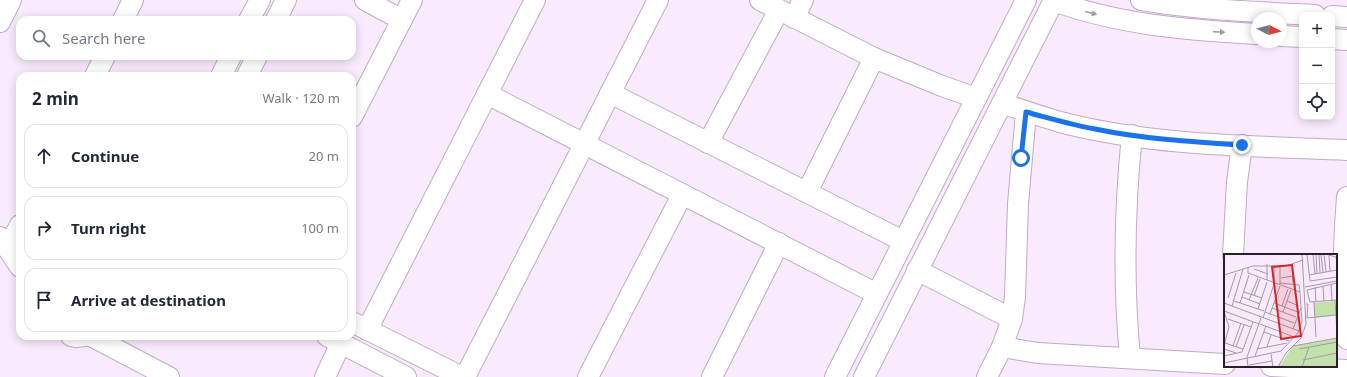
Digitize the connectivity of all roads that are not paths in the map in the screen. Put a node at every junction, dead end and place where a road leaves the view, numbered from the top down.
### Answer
1 (11, 0) edge
2 (133, 0) edge
3 (260, 0) edge
4 (286, 0) edge
5 (365, 0) edge
6 (412, 0) edge
7 (535, 0) edge
8 (658, 0) edge
9 (760, 0) edge
10 (804, 0) edge
11 (1026, 0) edge
12 (1054, 0) edge
13 (1140, 0) edge
14 (787, 14) junction
15 (1299, 14) edge
16 (125, 16) edge
17 (251, 16) edge
18 (278, 16) edge
19 (1335, 16) edge
20 (1347, 17) edge
21 (402, 20) junction
22 (0, 22) edge
23 (1251, 34) edge
24 (1287, 36) edge
25 (1299, 37) edge
26 (1335, 39) edge
27 (1347, 40) edge
28 (874, 58) junction
29 (103, 60) edge
30 (229, 60) edge
31 (255, 60) edge
32 (97, 72) edge
33 (223, 72) edge
34 (249, 72) edge
35 (610, 93) junction
36 (487, 94) junction
37 (976, 98) junction
38 (1002, 103) junction
39 (356, 109) edge
40 (1026, 112) junction
41 (1132, 135) junction
42 (708, 143) junction
43 (584, 144) junction
44 (1242, 145) junction
45 (1347, 150) edge
46 (806, 192) junction
47 (682, 195) junction
48 (1347, 197) edge
49 (16, 229) edge
50 (903, 241) junction
51 (4, 242) edge
52 (779, 243) junction
53 (1233, 254) edge
54 (16, 261) edge
55 (917, 270) junction
56 (877, 294) junction
57 (1012, 319) junction
58 (360, 326) edge
59 (1347, 339) edge
60 (106, 340) edge
61 (334, 340) edge
62 (336, 340) edge
63 (1002, 347) junction
64 (1130, 358) junction
65 (1224, 364) edge
66 (1290, 367) edge
67 (1347, 370) edge
68 (169, 377) edge
69 (325, 377) edge
70 (406, 377) edge
71 (462, 377) edge
72 (465, 377) edge
73 (588, 377) edge
74 (712, 377) edge
75 (834, 377) edge
76 (864, 377) edge
77 (987, 377) edge

1 - 22 street
2 - 16 street
3 - 17 street
4 - 18 street
5 - 21 street
6 - 21 street
7 - 36 street
8 - 35 street
9 - 14 street
10 - 14 street
11 - 37 street
12 -> 23 street
12 - 38 street
13 - 15 street
14 - 28 street
14 - 42 street
19 - 20 street
21 - 39 street
24 - 25 street
26 - 27 street
28 - 37 street
28 - 46 street
29 - 32 street
30 - 33 street
31 - 34 street
35 - 42 street
35 - 43 street
36 - 43 street
36 - 58 street
37 - 50 street
38 - 40 street
38 - 55 street
40 - 41 street
40 - 57 street
41 - 44 street
41 - 64 street
42 - 46 street
43 - 47 street
43 - 72 street
44 - 45 street
44 - 53 street
46 - 50 street
47 - 52 street
47 - 73 street
48 - 59 street
49 - 51 street
50 - 56 street
51 - 54 street
52 - 56 street
52 - 74 street
55 - 57 street
55 - 76 street
56 - 75 street
57 - 63 street
58 - 71 street
60 - 68 street
61 - 69 street
62 - 70 street
63 - 64 street
63 - 77 street
64 - 65 street
66 - 67 street

